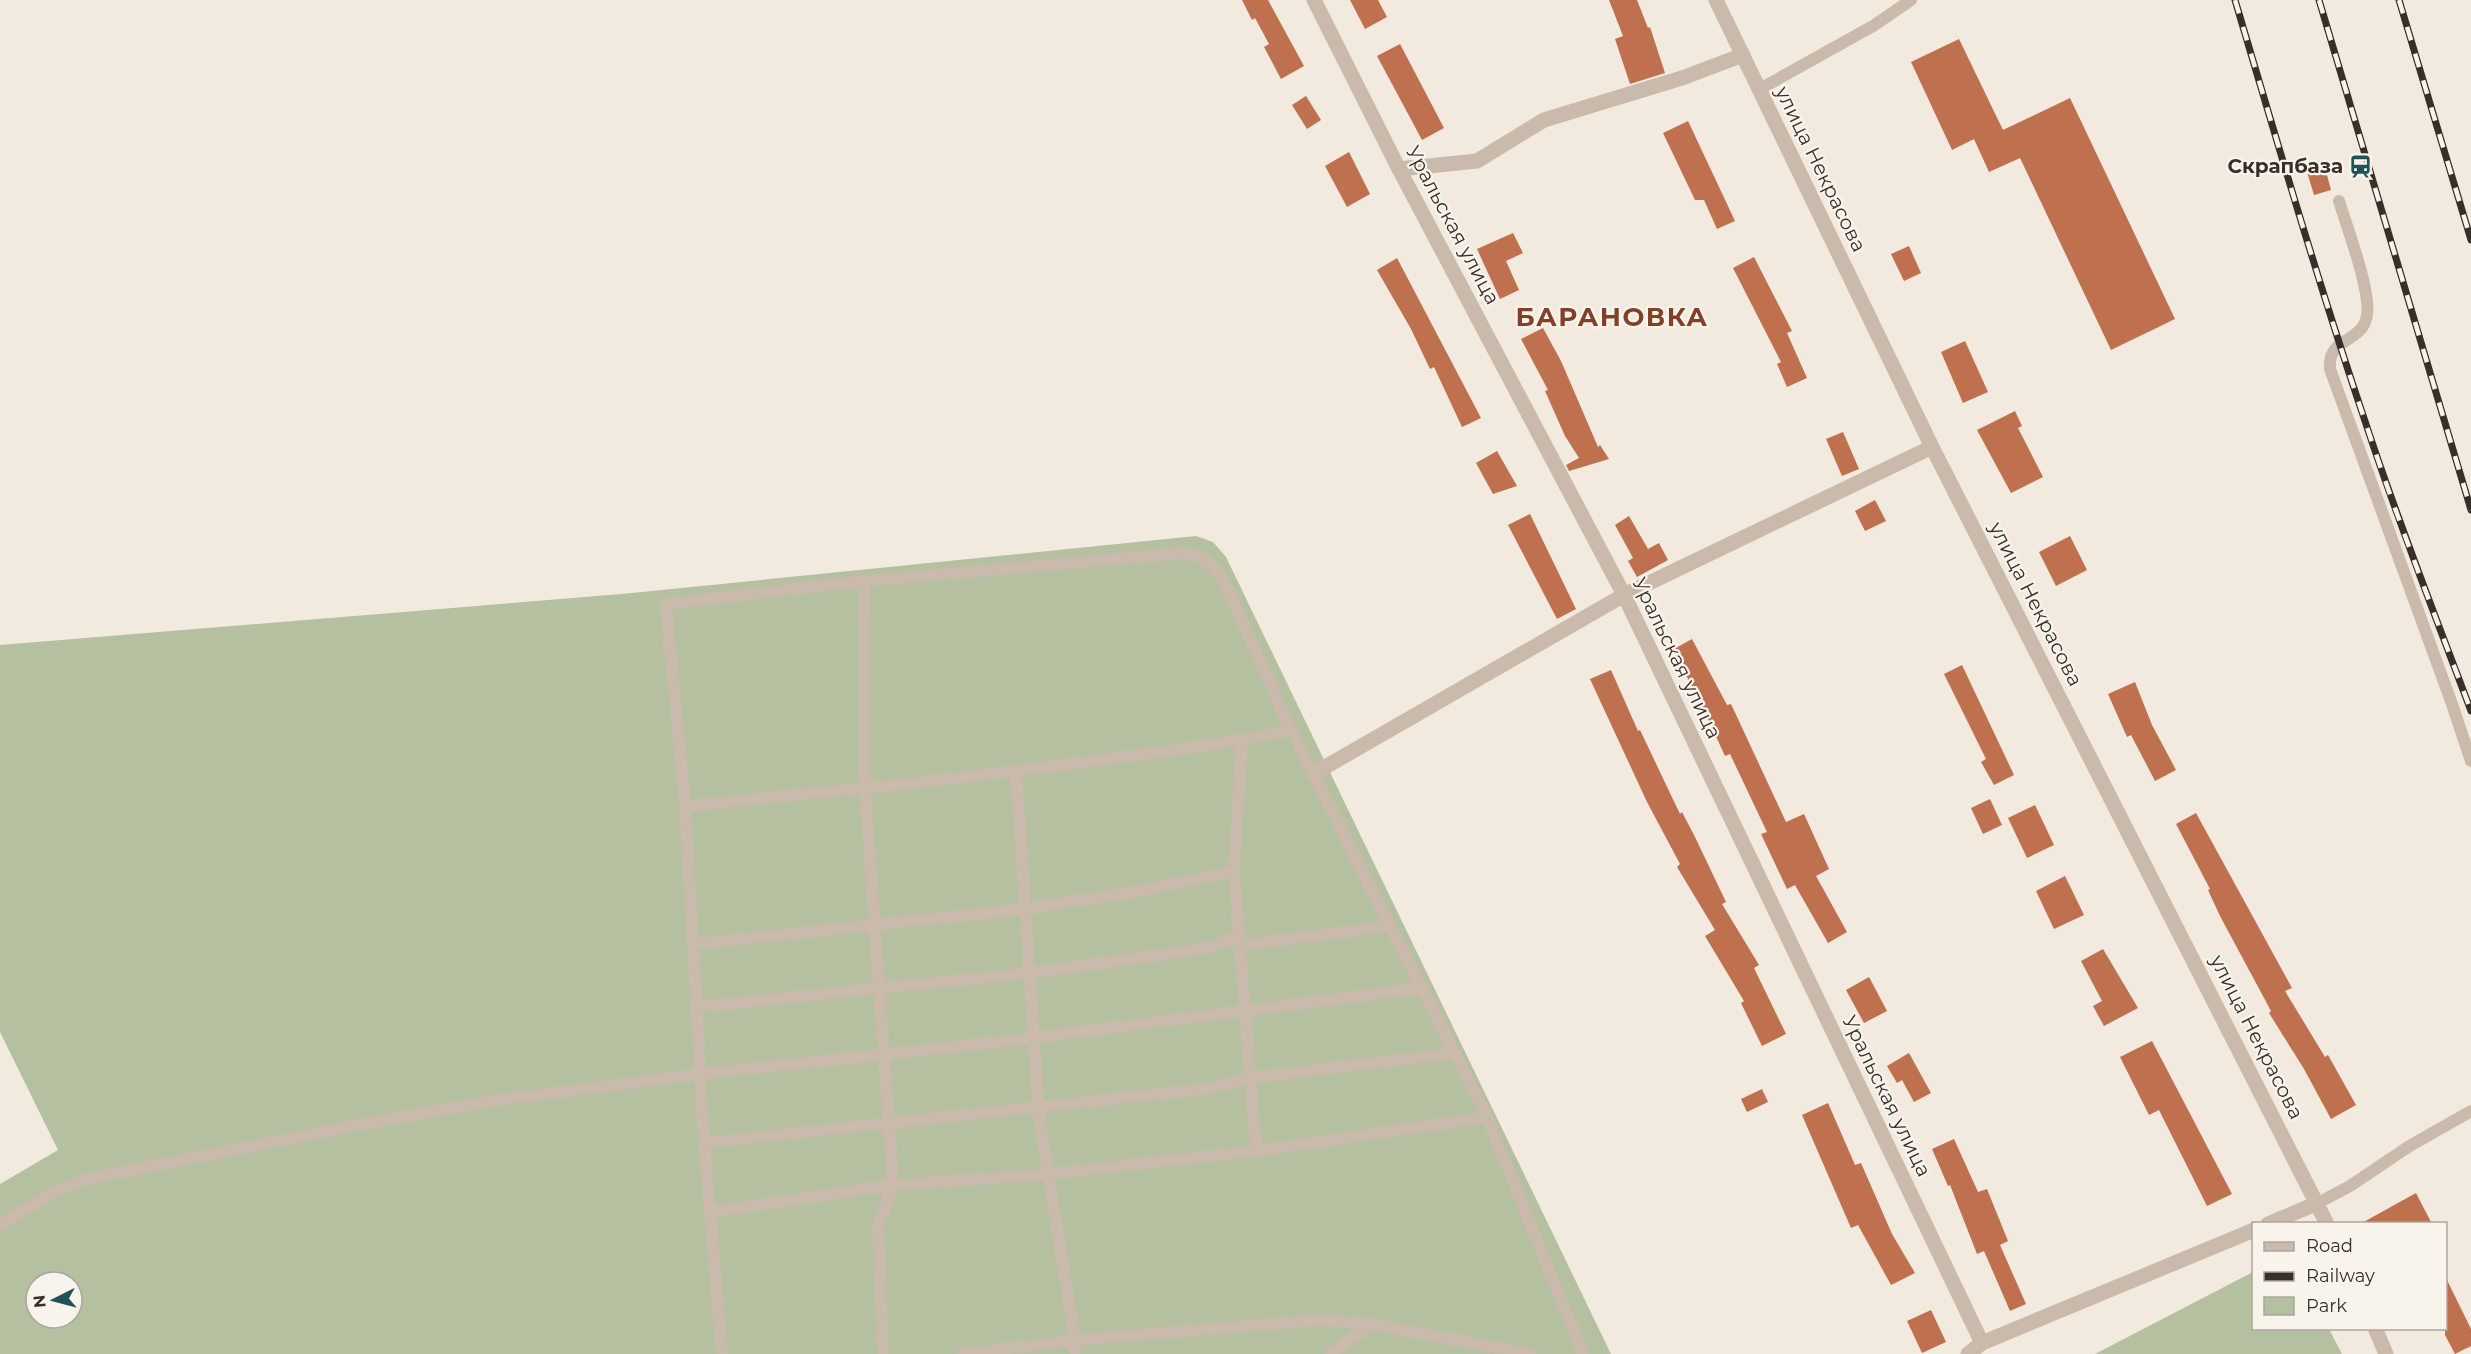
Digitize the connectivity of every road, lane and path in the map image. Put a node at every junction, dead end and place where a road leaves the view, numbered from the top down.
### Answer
1 (1314, 0) edge
2 (1716, 0) edge
3 (1911, 0) edge
4 (1743, 55) junction
5 (1760, 89) junction
6 (1400, 169) junction
7 (2339, 201) dead end
8 (1932, 447) junction
9 (864, 580) junction
10 (1624, 595) junction
11 (1291, 730) junction
12 (1242, 741) junction
13 (2471, 762) edge
14 (1016, 771) junction
15 (1313, 774) junction
16 (865, 789) junction
17 (685, 806) junction
18 (1234, 871) junction
19 (1024, 909) junction
20 (875, 926) junction
21 (1390, 926) junction
22 (693, 944) junction
23 (1240, 945) junction
24 (1029, 973) junction
25 (879, 987) junction
26 (1421, 988) junction
27 (697, 1007) junction
28 (1245, 1010) junction
29 (1034, 1038) junction
30 (1454, 1053) junction
31 (884, 1055) junction
32 (701, 1074) junction
33 (1250, 1078) junction
34 (1039, 1107) junction
35 (2471, 1111) edge
36 (1487, 1117) junction
37 (889, 1124) junction
38 (704, 1143) junction
39 (1256, 1151) junction
40 (1049, 1174) junction
41 (893, 1185) junction
42 (2318, 1203) junction
43 (710, 1212) junction
44 (2273, 1222) edge
45 (2326, 1222) edge
46 (0, 1225) edge
47 (2252, 1230) edge
48 (1372, 1324) junction
49 (2375, 1330) edge
50 (1075, 1340) junction
51 (1982, 1343) junction
52 (722, 1354) edge
53 (883, 1354) edge
54 (962, 1354) edge
55 (1075, 1354) edge
56 (1330, 1354) edge
57 (1531, 1354) edge
58 (1583, 1354) edge
59 (1968, 1354) edge
60 (2386, 1354) edge

1 - 6 street, Уральская улица
2 - 4 street, улица Некрасова
3 - 5 lane
4 - 5 street, улица Некрасова
4 - 6 street
5 - 8 street, улица Некрасова
6 - 10 street, Уральская улица
7 - 13 lane
8 - 10 street
8 - 42 street, улица Некрасова
9 - 11 lane
9 - 16 lane
9 - 17 lane
10 - 15 street
10 - 51 street, Уральская улица
11 - 12 lane
11 - 15 lane
12 - 14 lane
12 - 18 lane
14 - 16 lane
14 - 19 lane
15 - 21 lane
16 - 17 lane
16 - 20 lane
17 - 22 lane
18 - 19 lane
18 - 23 lane
19 - 20 lane
19 - 24 lane
20 - 22 lane
20 - 25 lane
21 - 23 lane
21 - 26 lane
22 - 27 lane
23 - 24 lane
23 - 28 lane
24 - 25 lane
24 - 29 lane
25 - 27 lane
25 - 31 lane
26 - 28 lane
26 - 30 lane
27 - 32 lane
28 - 29 lane
28 - 33 lane
29 - 31 lane
29 - 34 lane
30 - 33 lane
30 - 36 lane
31 - 32 lane
31 - 37 lane
32 - 38 lane
32 - 46 lane
33 - 34 lane
33 - 39 lane
34 - 37 lane
34 - 40 lane
35 - 42 lane
36 - 39 lane
36 - 58 lane
37 - 38 lane
37 - 41 lane
38 - 43 lane
39 - 40 lane
40 - 41 lane
40 - 50 lane
41 - 43 lane
41 - 53 lane
42 - 44 street
42 - 45 street, улица Некрасова
43 - 52 lane
47 - 51 street
48 - 50 lane
48 - 56 lane
48 - 57 lane
49 - 60 street
50 - 54 lane
50 - 55 lane
51 - 59 street

